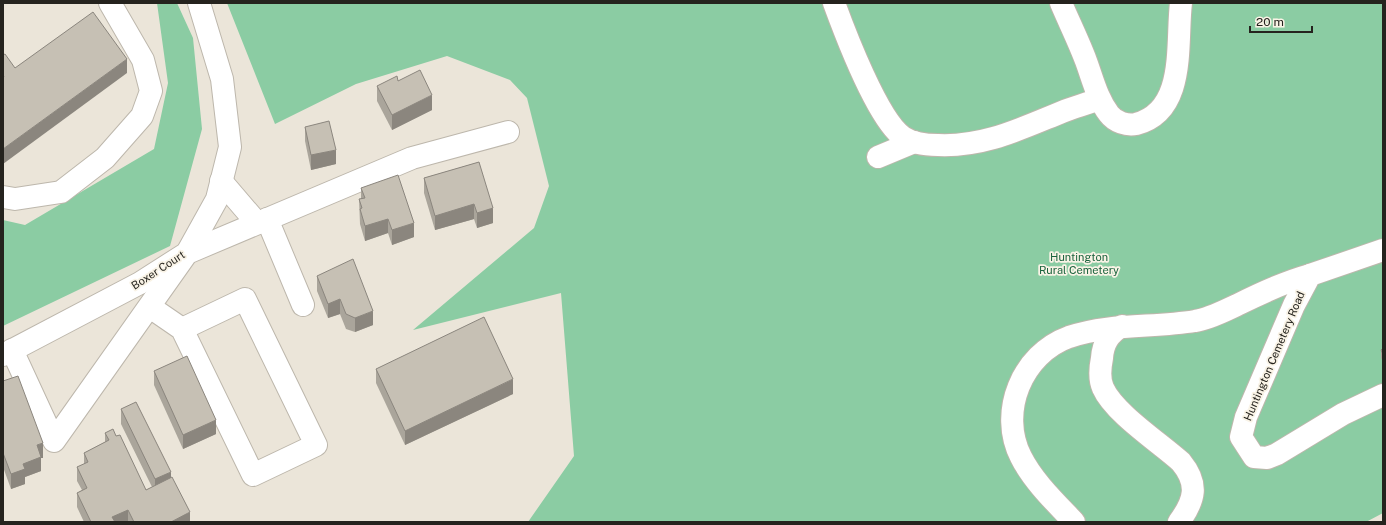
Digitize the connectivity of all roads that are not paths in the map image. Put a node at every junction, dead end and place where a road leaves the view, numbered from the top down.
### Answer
1 (110, 3) edge
2 (199, 3) edge
3 (834, 3) edge
4 (1061, 3) edge
5 (1181, 3) edge
6 (1099, 99) junction
7 (508, 132) dead end
8 (914, 142) junction
9 (878, 157) dead end
10 (221, 181) junction
11 (3, 197) edge
12 (262, 221) junction
13 (1383, 250) edge
14 (187, 253) junction
15 (1310, 275) junction
16 (303, 305) dead end
17 (150, 308) junction
18 (1122, 326) junction
19 (182, 329) junction
20 (7, 352) edge
21 (1383, 395) edge
22 (1074, 522) edge
23 (1179, 522) edge

1 - 11 street
2 - 10 street, Boxer Court
3 - 8 street
4 - 6 street
5 - 6 street
6 - 8 street
7 - 12 street
8 - 9 street
10 - 12 street
10 - 14 street, Boxer Court
12 - 14 street
12 - 16 street
13 - 15 street, Huntington Cemetery Road
14 - 17 street
14 - 20 street, Boxer Court
15 - 18 street, Huntington Cemetery Road
15 - 21 street, Huntington Cemetery Road
17 - 19 street
17 - 20 street
18 - 22 street, Huntington Cemetery Road
18 - 23 street
19 - 19 street

